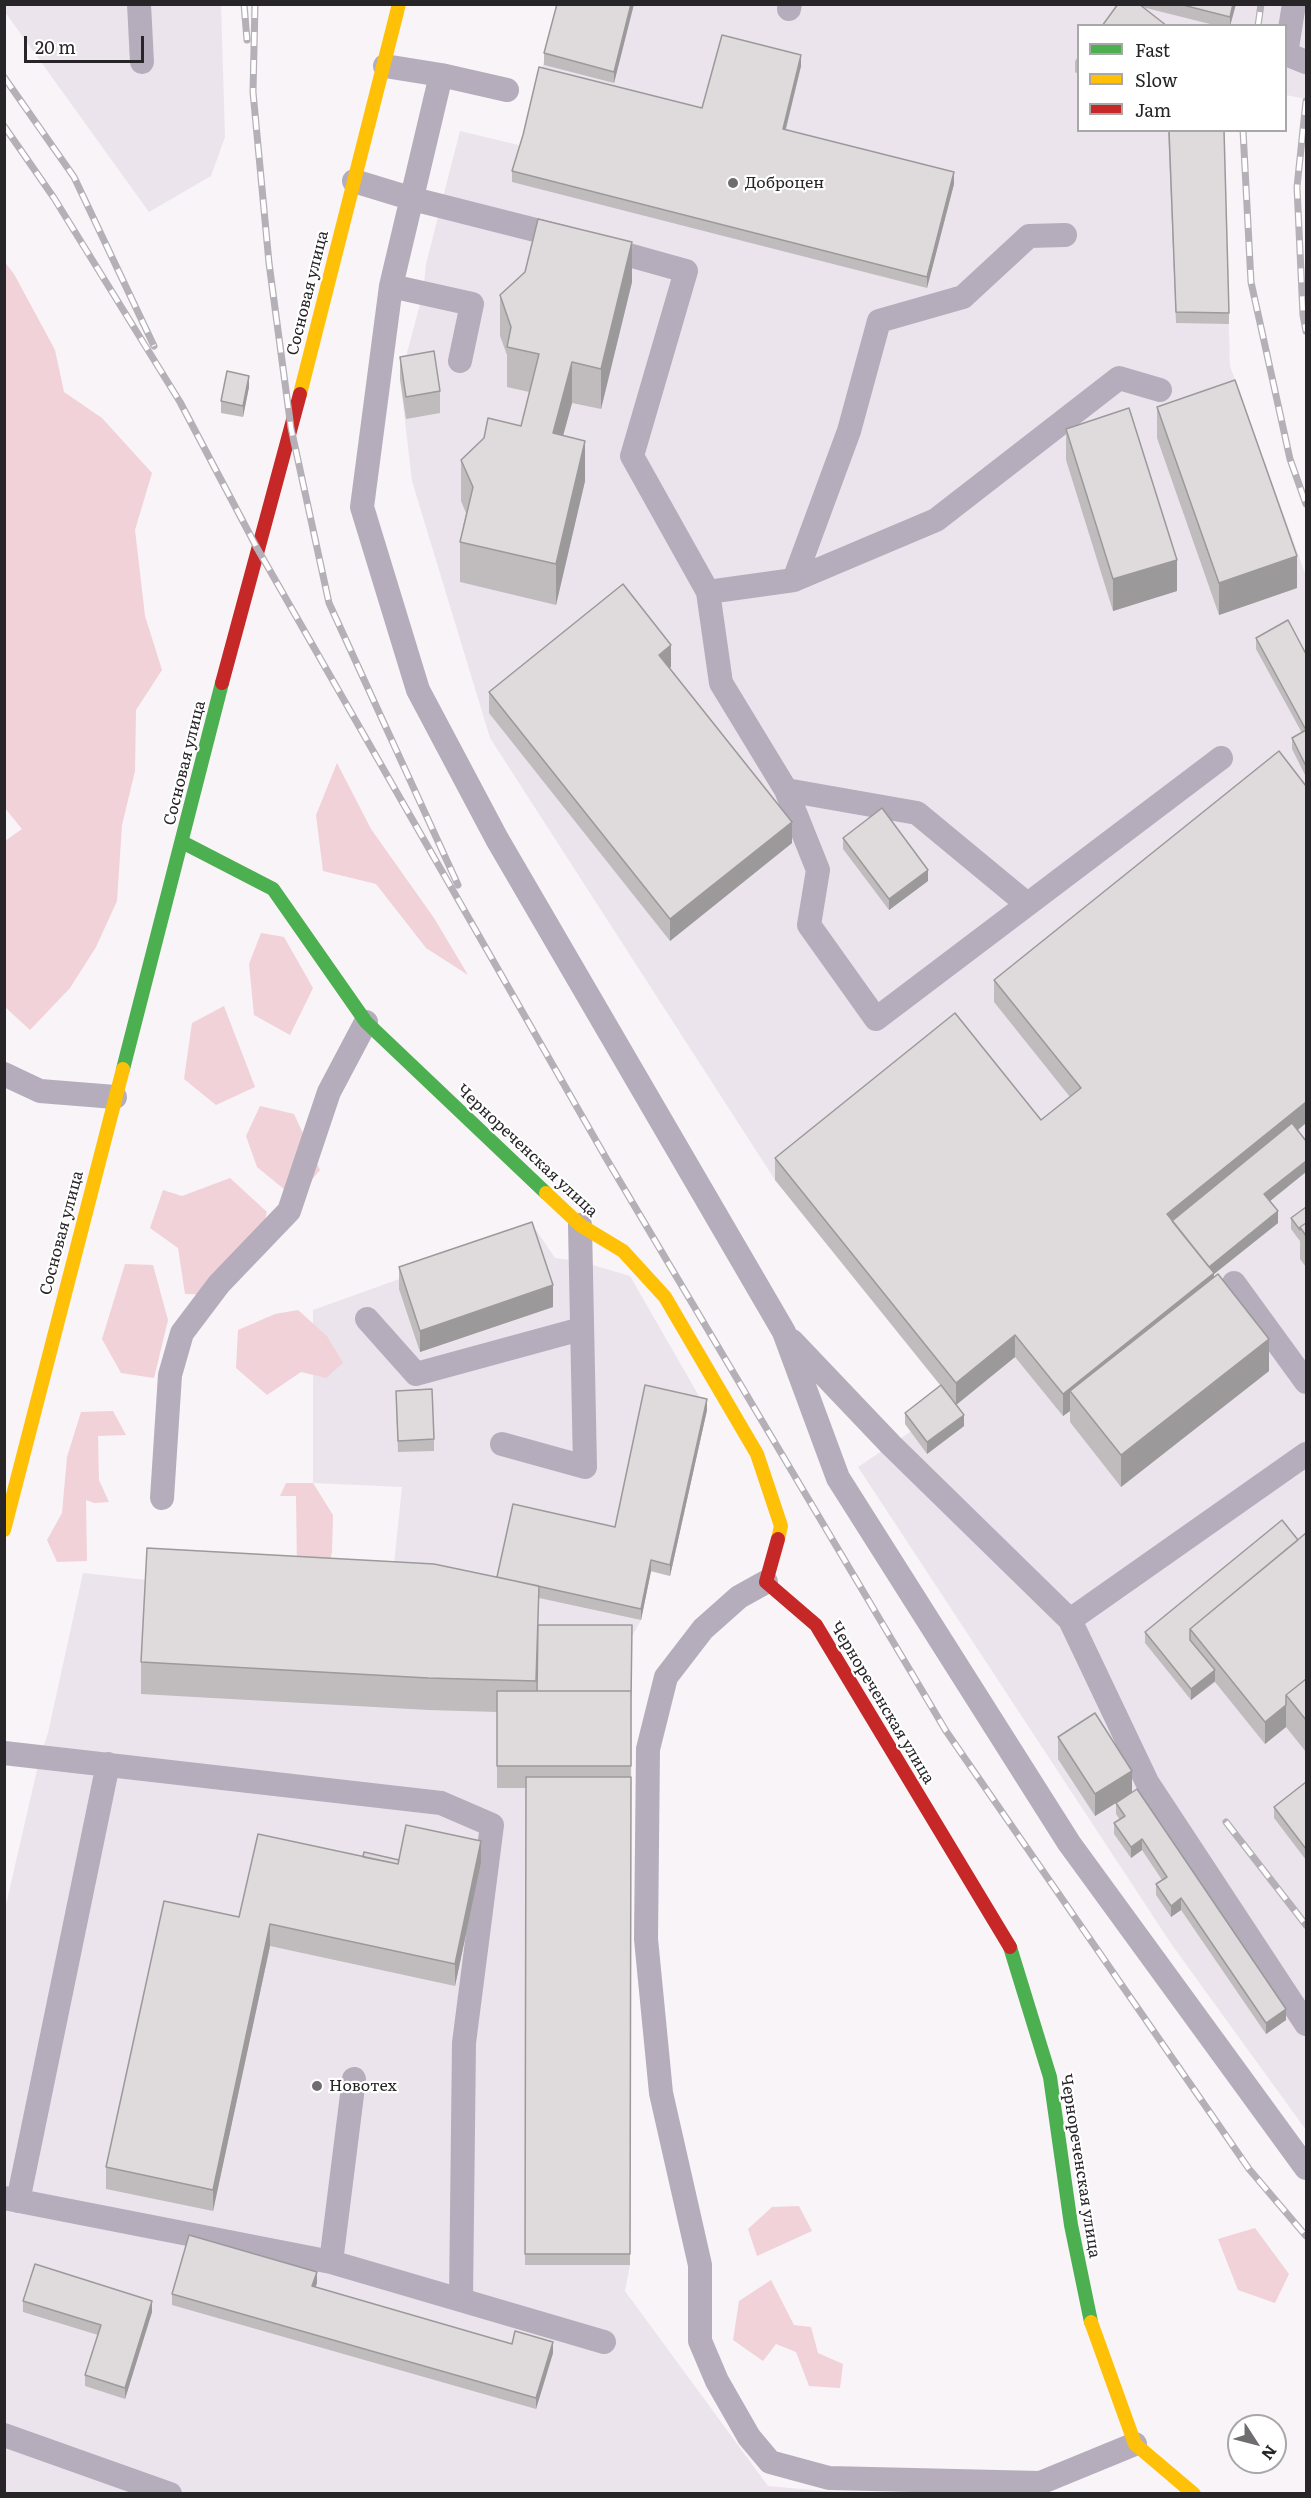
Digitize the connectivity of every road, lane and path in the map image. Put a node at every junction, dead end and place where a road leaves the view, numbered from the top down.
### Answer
1 (139, 4) edge
2 (399, 4) edge
3 (1294, 4) edge
4 (1287, 48) edge
5 (1287, 54) edge
6 (142, 62) dead end
7 (1306, 62) edge
8 (385, 66) junction
9 (441, 75) junction
10 (507, 90) dead end
11 (354, 180) junction
12 (413, 199) junction
13 (1065, 235) dead end
14 (391, 286) junction
15 (460, 361) dead end
16 (1160, 390) dead end
17 (794, 579) junction
18 (708, 592) junction
19 (1221, 758) dead end
20 (786, 790) junction
21 (182, 842) junction
22 (1027, 904) junction
23 (366, 1022) junction
24 (4, 1074) edge
25 (115, 1097) junction
26 (580, 1225) junction
27 (1234, 1283) dead end
28 (367, 1319) dead end
29 (580, 1329) junction
30 (784, 1332) junction
31 (1306, 1382) edge
32 (502, 1444) dead end
33 (1306, 1454) edge
34 (162, 1498) dead end
35 (4, 1530) edge
36 (766, 1582) junction
37 (1070, 1620) junction
38 (4, 1753) edge
39 (108, 1764) junction
40 (1306, 2024) edge
41 (354, 2079) dead end
42 (1306, 2168) edge
43 (11, 2199) edge
44 (331, 2262) junction
45 (461, 2300) junction
46 (604, 2342) dead end
47 (4, 2435) edge
48 (1135, 2444) junction
49 (170, 2493) edge
50 (1194, 2493) edge

1 - 6 lane
2 - 8 street, Сосновая улица
3 - 4 lane
5 - 7 lane
8 - 9 lane
8 - 11 street, Сосновая улица
9 - 10 lane
9 - 12 lane
11 - 12 lane
11 - 21 street, Сосновая улица
12 - 14 lane
12 - 18 lane
13 - 17 lane
14 - 15 lane
14 - 30 lane
16 - 17 lane
17 - 18 lane
18 - 20 lane
19 - 22 lane
20 - 22 lane
20 - 22 lane
21 - 23 street, Чернореченская улица
21 - 25 street, Сосновая улица
23 - 26 street, Чернореченская улица
23 - 34 lane
24 - 25 lane
25 - 35 street, Сосновая улица
26 - 29 lane
26 - 36 street, Чернореченская улица
27 - 31 lane
28 - 29 lane
29 - 32 lane
30 - 37 lane
30 - 42 lane
33 - 37 lane
36 - 48 street, Чернореченская улица
36 - 48 lane
37 - 40 lane
38 - 39 lane
39 - 43 lane
39 - 45 lane
41 - 44 lane
43 - 44 lane
44 - 45 lane
45 - 46 lane
47 - 49 lane
48 - 50 street

